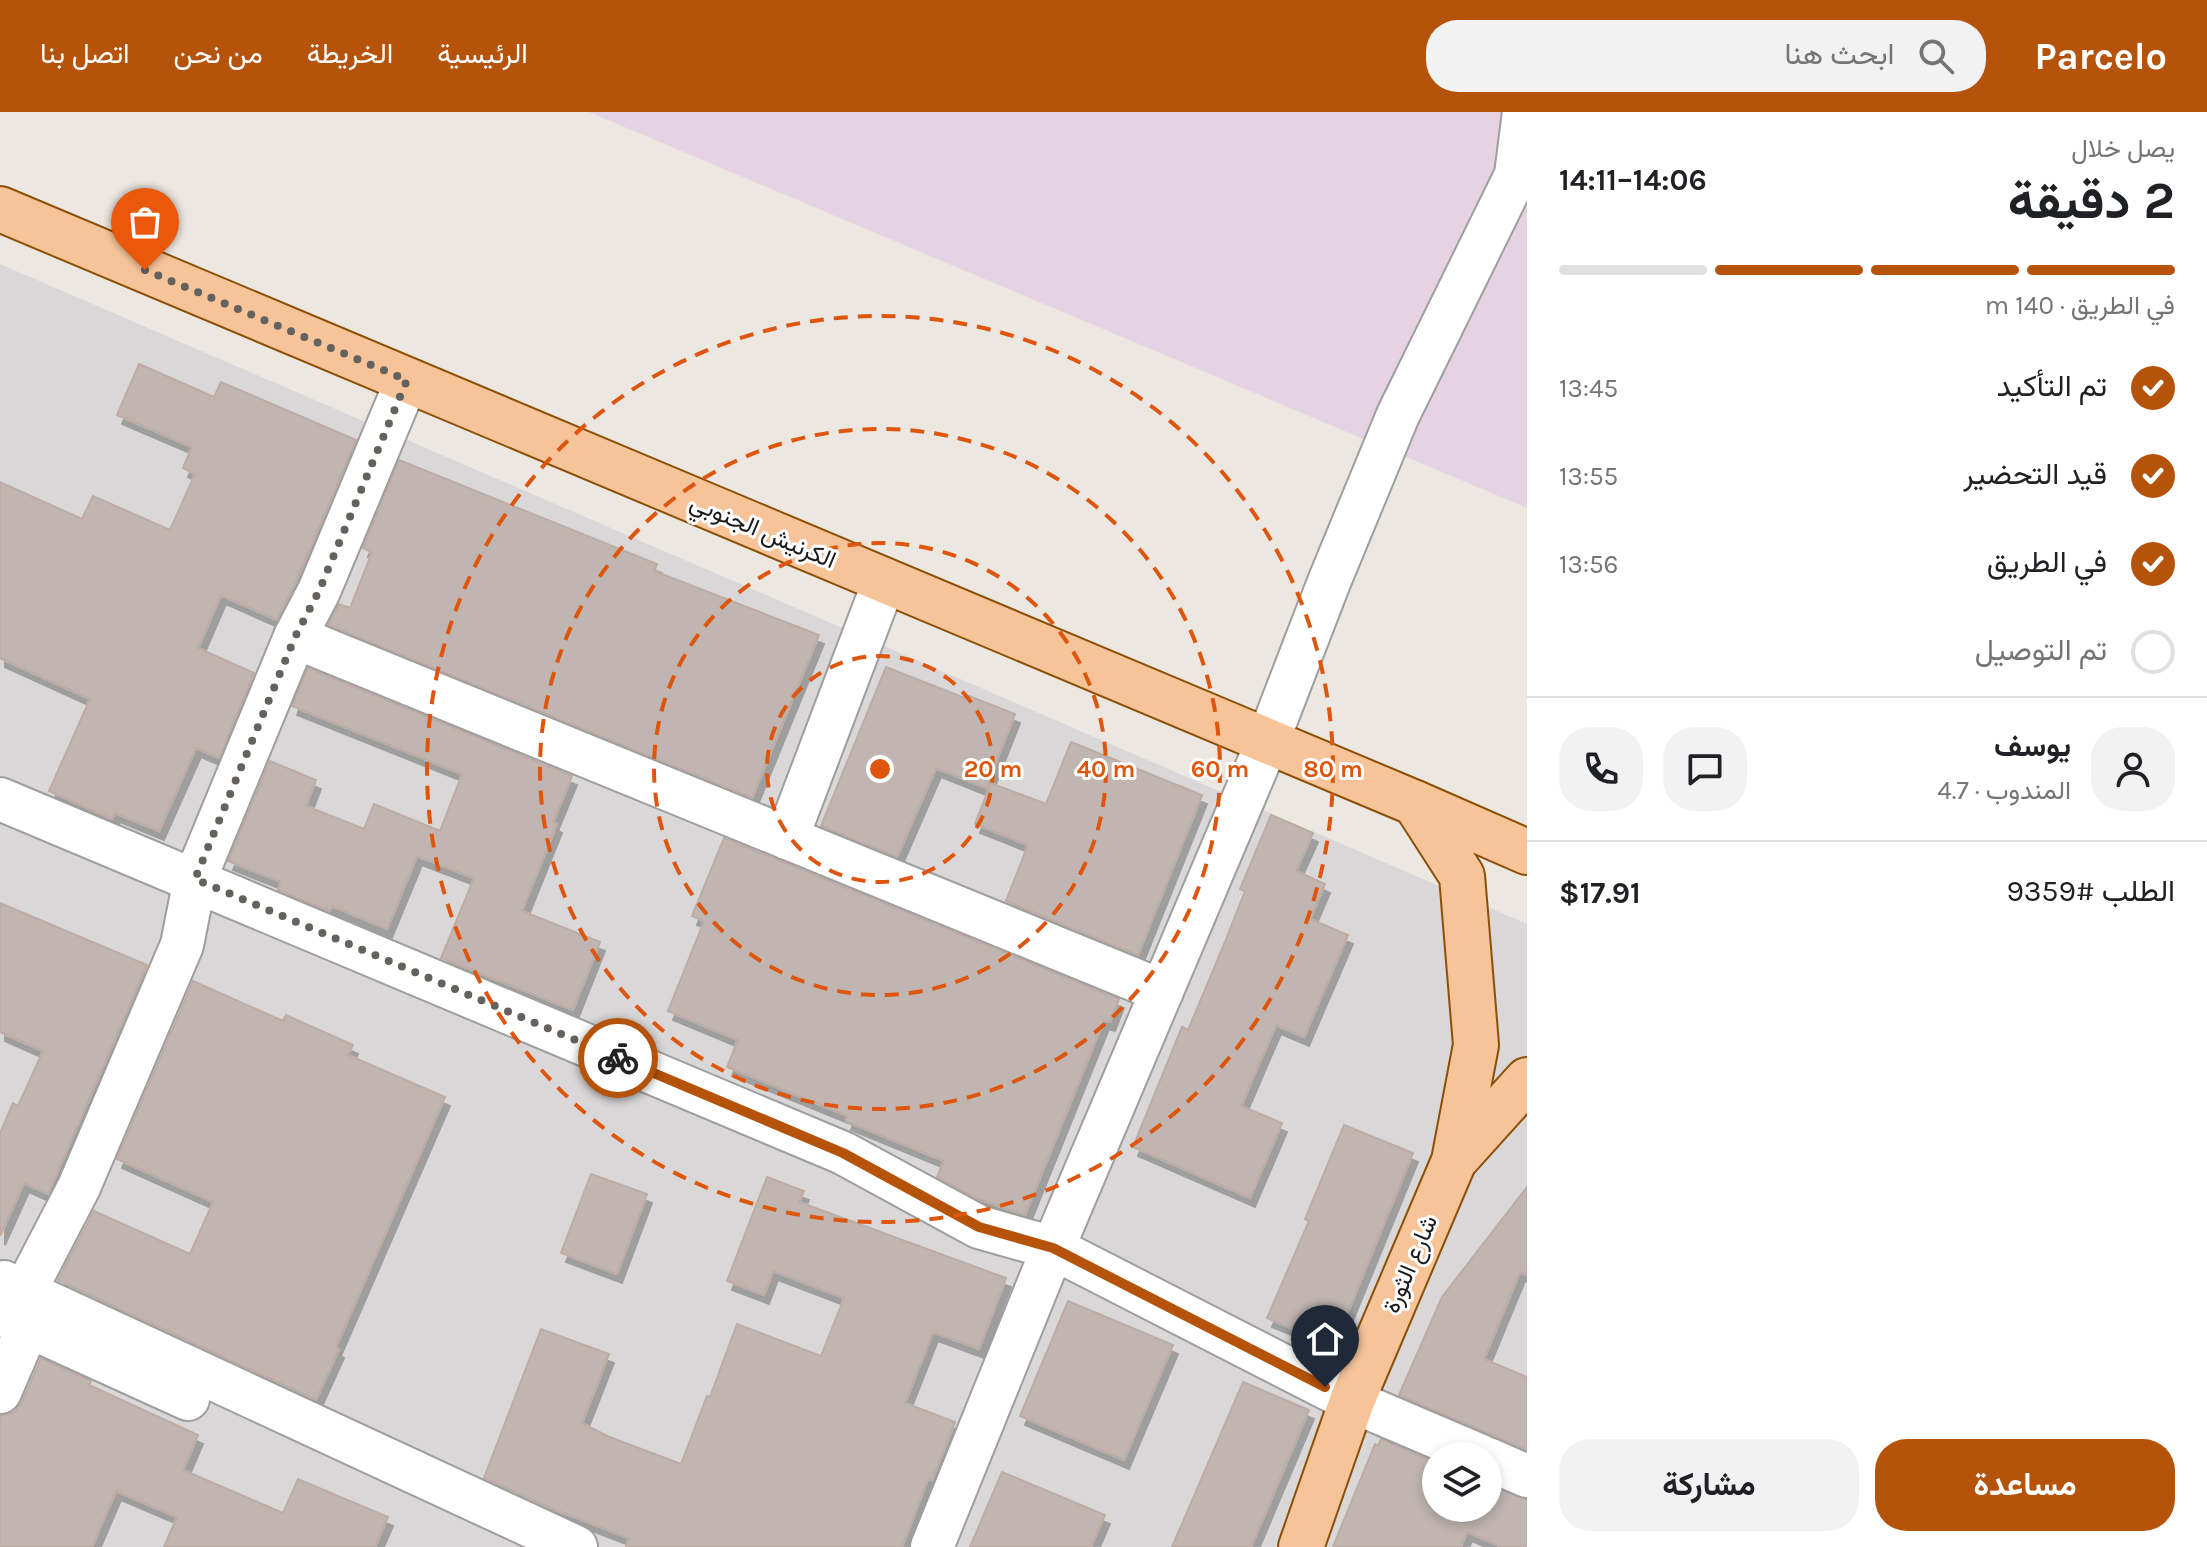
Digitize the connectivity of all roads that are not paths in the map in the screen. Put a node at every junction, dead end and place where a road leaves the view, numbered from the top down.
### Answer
1 (1524, 112) edge
2 (0, 209) edge
3 (407, 380) junction
4 (884, 582) junction
5 (295, 637) junction
6 (1267, 743) junction
7 (1, 797) edge
8 (1415, 803) junction
9 (787, 838) junction
10 (1527, 852) edge
11 (195, 879) junction
12 (1162, 991) junction
13 (1527, 1080) edge
14 (1454, 1161) junction
15 (1053, 1248) junction
16 (12, 1302) edge
17 (0, 1392) edge
18 (1352, 1401) junction
19 (1448, 1442) edge
20 (1502, 1465) edge
21 (1527, 1476) edge
22 (513, 1547) edge
23 (576, 1547) edge
24 (932, 1547) edge
25 (1301, 1547) edge

1 - 6 street
2 - 3 main road, الكرنيش الجنوبي
3 - 4 main road, الكرنيش الجنوبي
3 - 5 street
4 - 6 main road, الكرنيش الجنوبي
4 - 9 street
5 - 9 street
5 - 11 street
6 - 8 main road, الكرنيش الجنوبي
6 - 12 street
7 - 11 street
8 - 10 main road, الكرنيش الجنوبي
8 - 14 main road, شارع الثورة
9 - 12 street
11 - 15 street
11 - 16 street
12 - 15 street
13 - 14 main road, شارع الثورة
14 - 18 main road, شارع الثورة
15 - 18 street
15 - 24 street
16 - 17 street
16 - 22 street
16 - 23 street
18 - 19 street
18 - 25 main road, شارع الثورة
20 - 21 street

